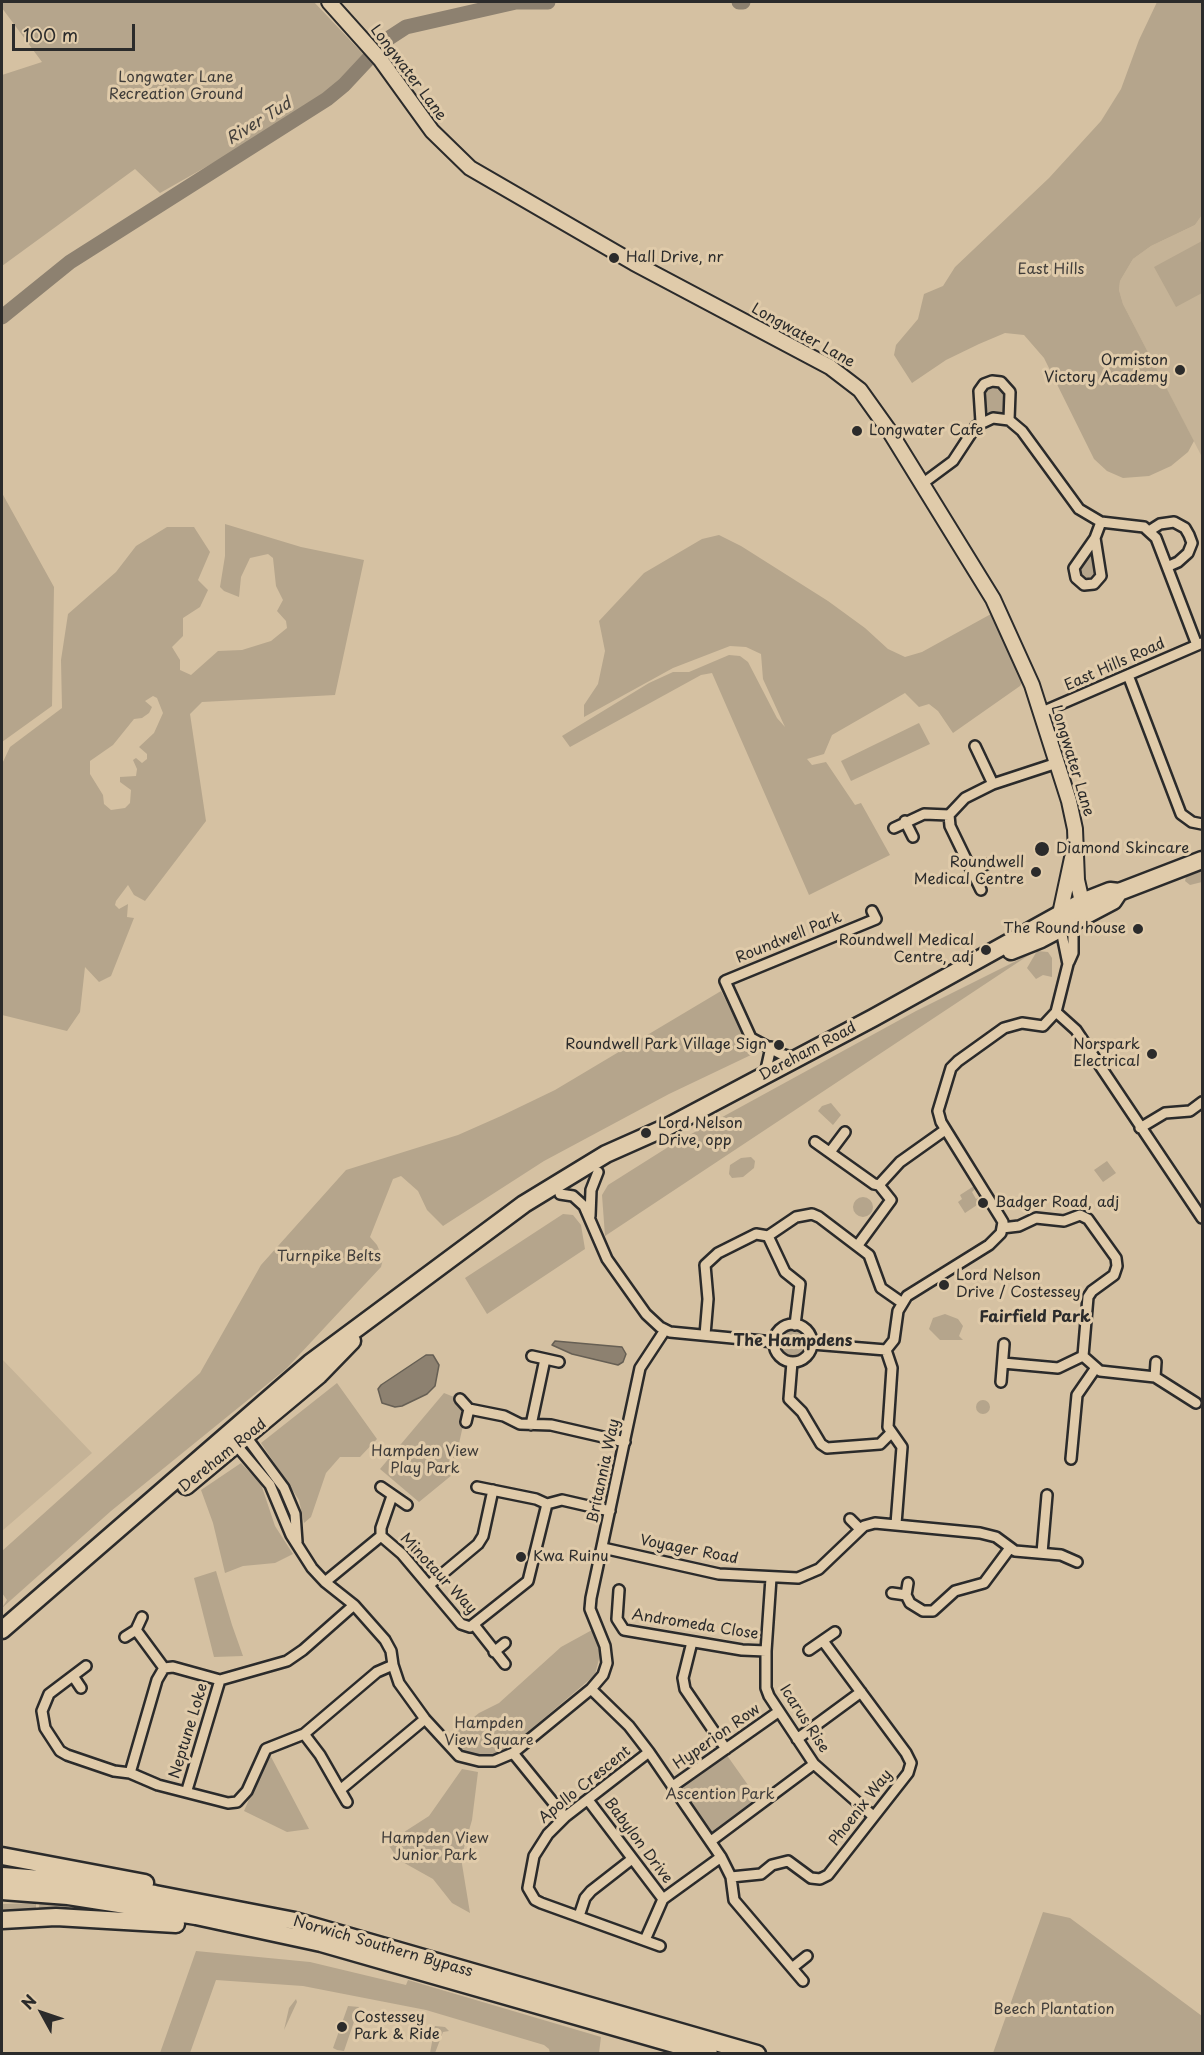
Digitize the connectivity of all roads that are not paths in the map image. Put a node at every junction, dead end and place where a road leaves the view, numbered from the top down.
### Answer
1 (329, 2) edge
2 (1009, 420) junction
3 (981, 422) junction
4 (922, 483) junction
5 (1101, 522) junction
6 (1149, 531) junction
7 (1095, 538) junction
8 (1169, 566) junction
9 (1200, 644) edge
10 (1128, 675) junction
11 (1040, 713) junction
12 (975, 746) dead end
13 (1057, 763) junction
14 (993, 784) junction
15 (949, 815) junction
16 (905, 821) junction
17 (1203, 824) edge
18 (894, 828) dead end
19 (913, 837) dead end
20 (1074, 851) junction
21 (1203, 860) edge
22 (986, 864) dead end
23 (973, 871) junction
24 (981, 890) dead end
25 (1119, 892) junction
26 (1082, 902) junction
27 (876, 919) dead end
28 (1064, 922) junction
29 (1068, 964) junction
30 (1056, 1012) junction
31 (771, 1047) junction
32 (796, 1058) junction
33 (765, 1075) junction
34 (1203, 1102) edge
35 (669, 1126) junction
36 (1140, 1128) junction
37 (945, 1130) junction
38 (845, 1132) dead end
39 (815, 1142) dead end
40 (830, 1152) junction
41 (598, 1172) junction
42 (879, 1185) junction
43 (560, 1194) junction
44 (590, 1218) junction
45 (1203, 1218) edge
46 (1002, 1228) junction
47 (489, 1232) junction
48 (768, 1236) junction
49 (858, 1245) junction
50 (901, 1302) junction
51 (795, 1324) junction
52 (665, 1330) junction
53 (705, 1335) junction
54 (774, 1342) junction
55 (812, 1344) junction
56 (1004, 1344) dead end
57 (886, 1350) junction
58 (532, 1356) dead end
59 (1083, 1356) junction
60 (545, 1359) junction
61 (559, 1362) dead end
62 (792, 1362) junction
63 (1156, 1362) dead end
64 (1003, 1363) junction
65 (1095, 1369) junction
66 (1155, 1377) junction
67 (1001, 1382) dead end
68 (460, 1399) dead end
69 (1196, 1403) dead end
70 (469, 1409) junction
71 (466, 1422) dead end
72 (531, 1425) junction
73 (891, 1433) junction
74 (239, 1438) junction
75 (625, 1442) junction
76 (1071, 1459) dead end
77 (381, 1487) dead end
78 (477, 1487) dead end
79 (493, 1490) junction
80 (1047, 1495) dead end
81 (392, 1496) junction
82 (547, 1504) junction
83 (407, 1505) dead end
84 (610, 1511) junction
85 (850, 1519) dead end
86 (896, 1524) junction
87 (860, 1529) junction
88 (381, 1536) junction
89 (603, 1548) junction
90 (1010, 1548) junction
91 (1042, 1554) junction
92 (1077, 1562) dead end
93 (771, 1578) junction
94 (325, 1582) junction
95 (908, 1583) dead end
96 (429, 1586) junction
97 (619, 1590) dead end
98 (891, 1593) dead end
99 (906, 1595) junction
100 (354, 1605) junction
101 (933, 1611) junction
102 (142, 1617) dead end
103 (937, 1622) dead end
104 (475, 1626) junction
105 (2, 1630) edge
106 (136, 1630) junction
107 (835, 1632) dead end
108 (125, 1637) dead end
109 (823, 1641) junction
110 (692, 1642) junction
111 (505, 1643) dead end
112 (809, 1650) dead end
113 (766, 1651) junction
114 (494, 1652) junction
115 (505, 1664) dead end
116 (393, 1665) junction
117 (86, 1666) dead end
118 (164, 1668) junction
119 (73, 1676) junction
120 (220, 1680) junction
121 (81, 1688) dead end
122 (591, 1689) junction
123 (861, 1692) junction
124 (778, 1712) junction
125 (425, 1719) junction
126 (304, 1734) junction
127 (797, 1739) junction
128 (726, 1749) junction
129 (649, 1752) junction
130 (513, 1753) junction
131 (814, 1764) junction
132 (130, 1773) junction
133 (673, 1786) junction
134 (187, 1790) junction
135 (340, 1790) junction
136 (588, 1800) junction
137 (347, 1802) dead end
138 (873, 1816) junction
139 (565, 1817) junction
140 (711, 1841) junction
141 (2, 1856) edge
142 (721, 1857) junction
143 (632, 1859) junction
144 (2, 1876) edge
145 (731, 1877) junction
146 (2, 1891) edge
147 (663, 1899) junction
148 (579, 1916) junction
149 (2, 1920) edge
150 (645, 1940) junction
151 (660, 1946) dead end
152 (807, 1956) dead end
153 (432, 1960) junction
154 (792, 1968) junction
155 (444, 1978) junction
156 (803, 1981) dead end
157 (709, 2054) edge
158 (757, 2054) edge

1 - 4 street, Longwater Lane
2 - 3 street
2 - 3 street
2 - 5 street
3 - 4 street
4 - 11 street, Longwater Lane
5 - 6 street
5 - 7 street
6 - 8 street
6 - 8 street
7 - 7 street
8 - 9 street
9 - 10 street, East Hills Road
10 - 11 street, East Hills Road
10 - 17 street
11 - 13 street, Longwater Lane
12 - 14 street
13 - 14 street
13 - 20 street, Longwater Lane
14 - 15 street
15 - 16 street
15 - 23 street
16 - 18 street
16 - 19 street
20 - 26 street, Longwater Lane
20 - 28 street, Longwater Lane
21 - 25 highway, Dereham Road
22 - 23 street
23 - 24 street
25 - 26 highway, Dereham Road
25 - 28 highway, Dereham Road
26 - 28 highway, Dereham Road
27 - 31 street, Roundwell Park
28 - 29 street
28 - 29 street
28 - 32 highway, Dereham Road
29 - 30 street
30 - 36 street
30 - 37 street
31 - 32 street, Roundwell Park
31 - 33 street
32 - 33 highway, Dereham Road
33 - 35 highway, Dereham Road
34 - 36 street
35 - 41 highway, Dereham Road
35 - 47 highway, Dereham Road
36 - 45 street
37 - 42 street
37 - 46 street
38 - 40 street
39 - 40 street
40 - 42 street
41 - 43 highway, Dereham Road
41 - 44 street
42 - 49 street
43 - 44 street
43 - 47 highway, Dereham Road
44 - 52 street
46 - 50 street
46 - 59 street
47 - 74 highway, Dereham Road
48 - 49 street
48 - 51 street
48 - 53 street
49 - 50 street
50 - 57 street
51 - 54 street
51 - 55 street
52 - 53 street
52 - 75 street, Britannia Way
53 - 54 street
54 - 62 street
55 - 57 street
55 - 62 street
56 - 64 street
57 - 73 street
58 - 60 street
59 - 64 street
59 - 65 street
60 - 61 street
60 - 72 street
62 - 73 street
63 - 66 street
64 - 67 street
65 - 66 street
65 - 76 street
66 - 69 street
68 - 70 street
70 - 71 street
70 - 72 street
72 - 75 street
73 - 86 street
74 - 94 street, Britannia Way
74 - 105 highway, Dereham Road
75 - 84 street, Britannia Way
77 - 81 street
78 - 79 street
79 - 82 street
79 - 96 street
80 - 91 street
81 - 83 street
81 - 88 street, Minotaur Way
82 - 84 street
82 - 104 street, Minotaur Way
84 - 89 street, Britannia Way
85 - 87 street
86 - 87 street
86 - 90 street
87 - 93 street, Voyager Road
88 - 94 street, Minotaur Way
88 - 96 street, Minotaur Way
89 - 93 street, Voyager Road
89 - 122 street, Britannia Way
90 - 91 street
90 - 101 street
91 - 92 street
93 - 113 street, Icarus Rise
94 - 100 street, Britannia Way
95 - 99 street
96 - 104 street, Minotaur Way
97 - 110 street, Andromeda Close
98 - 99 street
99 - 101 street
100 - 116 street, Britannia Way
100 - 120 street
101 - 103 street
102 - 106 street
104 - 114 street, Minotaur Way
106 - 108 street
106 - 118 street
107 - 109 street
109 - 112 street
109 - 123 street, Phoenix Way
110 - 113 street, Andromeda Close
110 - 128 street
111 - 114 street
113 - 124 street, Icarus Rise
114 - 115 street, Minotaur Way
116 - 125 street, Britannia Way
116 - 126 street
117 - 119 street
118 - 120 street
118 - 132 street
119 - 121 street
119 - 132 street
120 - 134 street, Neptune Loke
122 - 129 street
122 - 130 street, Britannia Way
123 - 127 street
123 - 138 street, Phoenix Way
124 - 127 street, Icarus Rise
124 - 128 street, Hyperion Row
125 - 130 street, Britannia Way
125 - 135 street
126 - 134 street
126 - 135 street
127 - 131 street, Icarus Rise
128 - 133 street, Hyperion Row
129 - 133 street
129 - 136 street, Apollo Crescent
130 - 139 street
131 - 138 street, Icarus Rise
131 - 140 street
132 - 134 street
133 - 140 street
135 - 137 street
136 - 139 street, Apollo Crescent
136 - 143 street, Babylon Drive
138 - 145 street, Phoenix Way
139 - 148 street, Apollo Crescent
140 - 142 street
141 - 153 highway
142 - 145 street
142 - 147 street
143 - 147 street, Babylon Drive
143 - 148 street
144 - 153 highway, Norwich Southern Bypass
145 - 154 street
146 - 155 highway, Norwich Southern Bypass
147 - 150 street
148 - 150 street, Apollo Crescent
149 - 155 highway
150 - 151 street, Apollo Crescent
152 - 154 street
153 - 158 highway, Norwich Southern Bypass
154 - 156 street
155 - 157 highway, Norwich Southern Bypass

